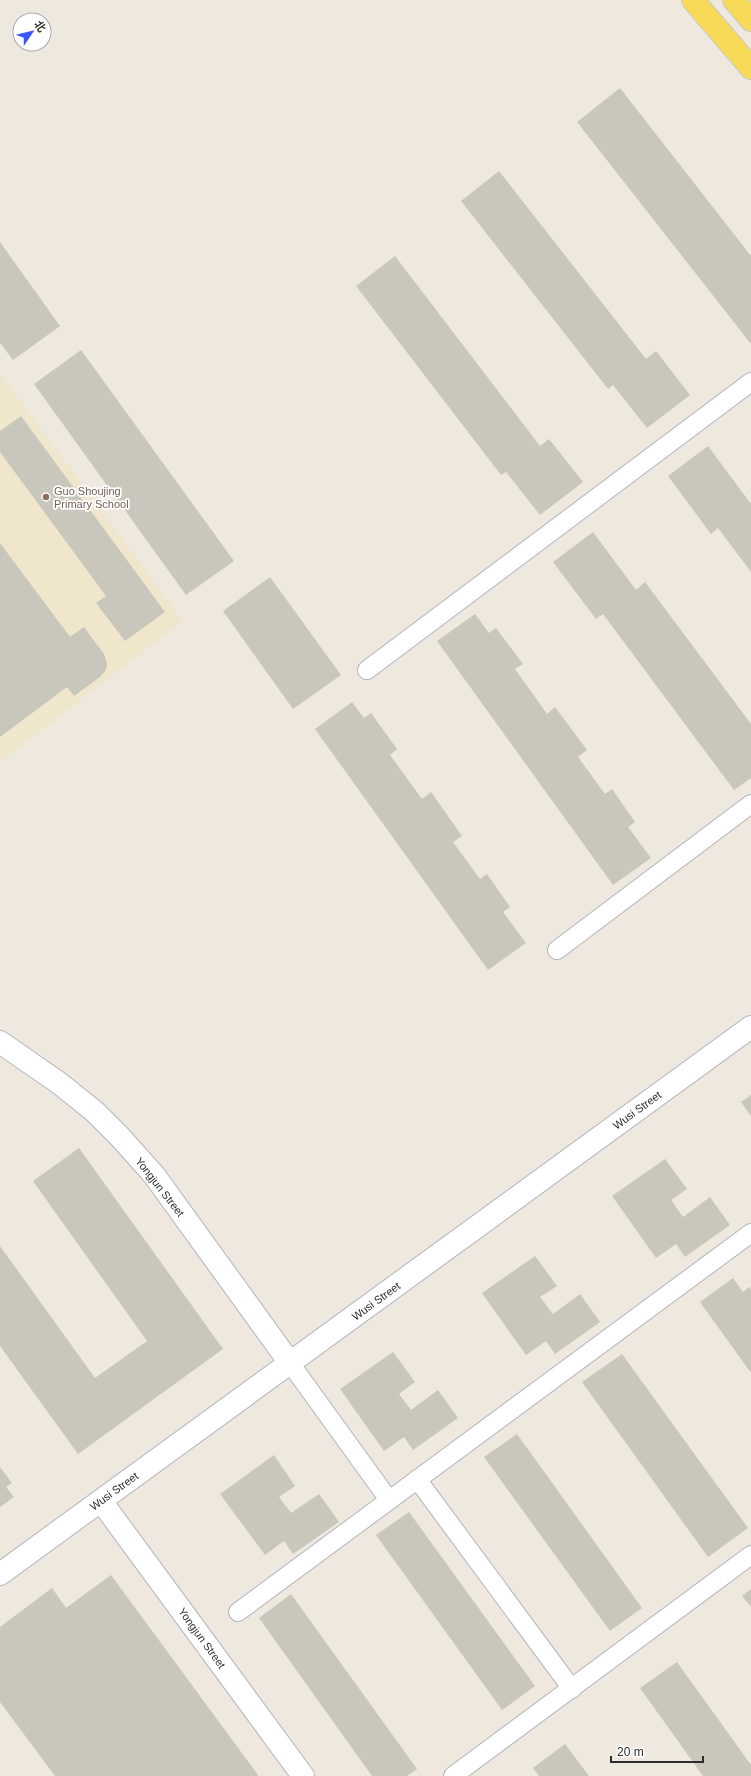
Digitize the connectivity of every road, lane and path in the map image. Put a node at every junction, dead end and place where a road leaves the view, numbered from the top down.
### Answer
1 (693, 0) edge
2 (734, 0) edge
3 (751, 20) edge
4 (751, 68) edge
5 (751, 382) edge
6 (367, 670) dead end
7 (751, 804) edge
8 (557, 950) dead end
9 (751, 1027) edge
10 (0, 1042) edge
11 (751, 1234) edge
12 (290, 1363) junction
13 (417, 1479) junction
14 (390, 1500) junction
15 (101, 1501) junction
16 (751, 1555) edge
17 (0, 1574) edge
18 (238, 1612) dead end
19 (572, 1688) junction
20 (303, 1776) edge
21 (453, 1776) edge

1 - 4 main road
2 - 3 main road
5 - 6 lane
7 - 8 lane
9 - 12 street, Wusi Street
10 - 12 street, Yongjun Street
11 - 13 lane
12 - 14 lane
12 - 15 street, Wusi Street
13 - 14 lane
13 - 19 lane
14 - 18 lane
15 - 17 street, Wusi Street
15 - 20 street, Yongjun Street
16 - 19 lane
19 - 21 lane

